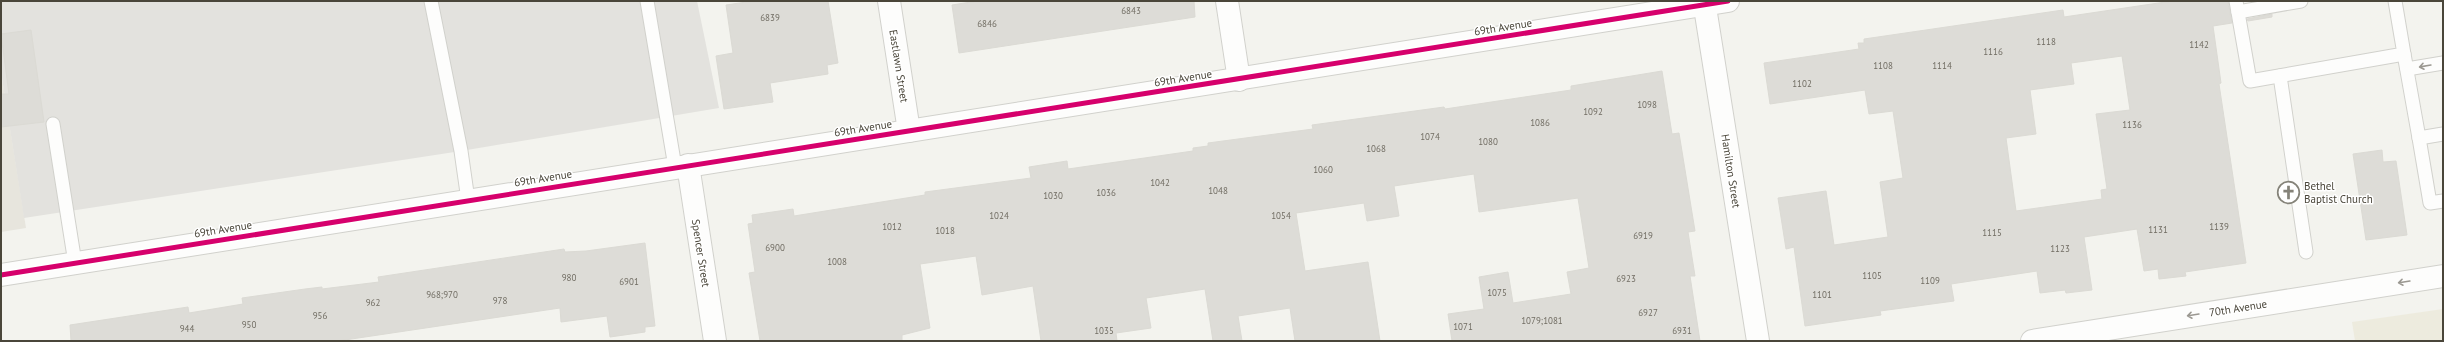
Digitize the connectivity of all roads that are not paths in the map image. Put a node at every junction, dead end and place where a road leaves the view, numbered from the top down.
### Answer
1 (432, 1) edge
2 (648, 1) edge
3 (889, 1) edge
4 (1227, 1) edge
5 (1728, 1) edge
6 (2301, 1) edge
7 (2395, 1) edge
8 (1705, 3) edge
9 (2237, 6) edge
10 (2404, 54) junction
11 (2443, 63) edge
12 (2407, 69) junction
13 (2280, 76) junction
14 (1239, 80) junction
15 (53, 124) dead end
16 (909, 130) junction
17 (2443, 134) edge
18 (2419, 138) junction
19 (681, 166) junction
20 (468, 200) junction
21 (2443, 201) edge
22 (2306, 252) dead end
23 (75, 263) junction
24 (1, 275) edge
25 (2443, 276) edge
26 (715, 341) edge
27 (1758, 341) edge
28 (2037, 341) edge

1 - 20 lane
2 - 19 lane
3 - 16 street, Eastlawn Street
4 - 14 street
5 - 8 street, 69th Avenue
6 - 9 lane
7 - 10 lane
8 - 14 street, 69th Avenue
8 - 27 street, Hamilton Street
9 - 13 lane
10 - 12 lane
10 - 13 lane
11 -> 12 lane
12 - 18 lane
13 - 22 lane
14 - 16 street, 69th Avenue
15 - 23 lane
16 - 19 street, 69th Avenue
17 - 18 lane
18 - 21 lane
19 - 20 street, 69th Avenue
19 - 26 street, Spencer Street
20 - 23 street, 69th Avenue
23 - 24 street, 69th Avenue
25 -> 28 street, 70th Avenue

